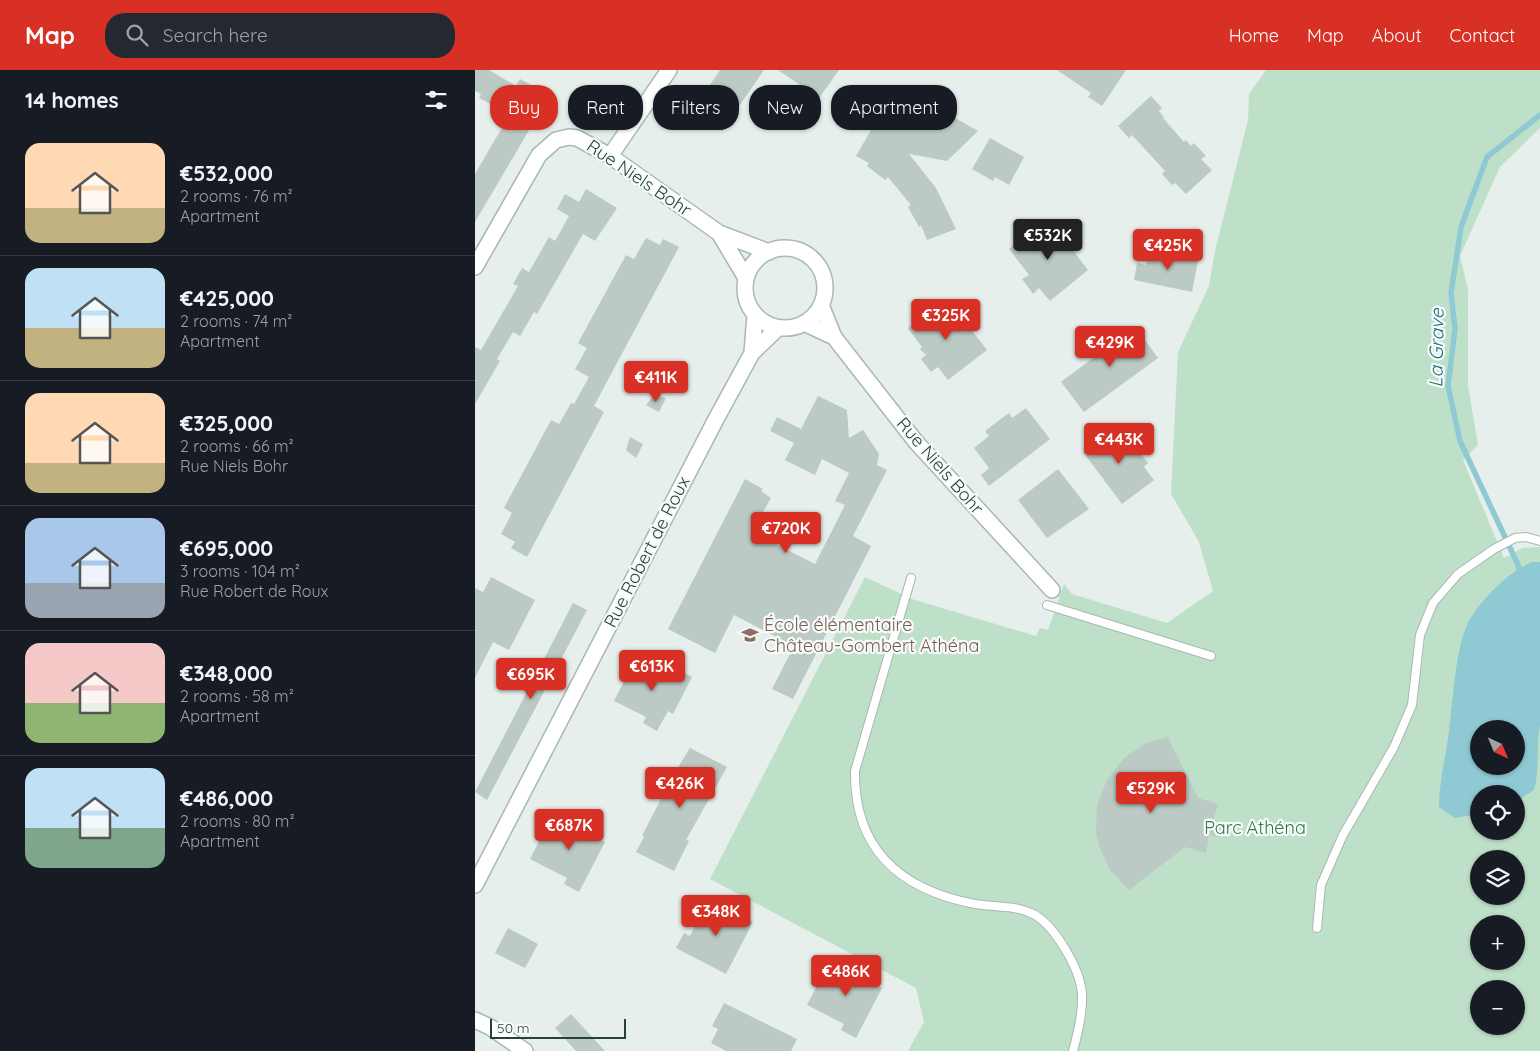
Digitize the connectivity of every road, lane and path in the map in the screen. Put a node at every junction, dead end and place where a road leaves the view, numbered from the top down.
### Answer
1 (669, 70) edge
2 (611, 156) junction
3 (719, 233) junction
4 (769, 252) junction
5 (475, 268) edge
6 (746, 278) junction
7 (821, 305) junction
8 (755, 315) junction
9 (804, 323) junction
10 (778, 328) junction
11 (834, 337) junction
12 (752, 353) junction
13 (1540, 541) edge
14 (911, 578) dead end
15 (1052, 590) dead end
16 (1047, 605) dead end
17 (1211, 656) dead end
18 (475, 885) edge
19 (1317, 928) dead end
20 (475, 1020) edge
21 (525, 1051) edge
22 (1073, 1051) edge

1 - 2 street
2 - 3 street, Rue Niels Bohr
2 - 5 street, Rue Niels Bohr
3 - 4 street, Rue Niels Bohr
3 - 6 street, Rue Niels Bohr
4 - 6 street
4 - 7 street
6 - 8 street
7 - 9 street
7 - 11 street, Rue Niels Bohr
8 - 10 street
8 - 12 street, Rue Robert de Roux
9 - 10 street
9 - 11 street, Rue Niels Bohr
10 - 12 street, Rue Robert de Roux
11 - 15 street, Rue Niels Bohr
12 - 18 street, Rue Robert de Roux
13 - 19 lane
14 - 22 lane
16 - 17 lane
20 - 21 street

